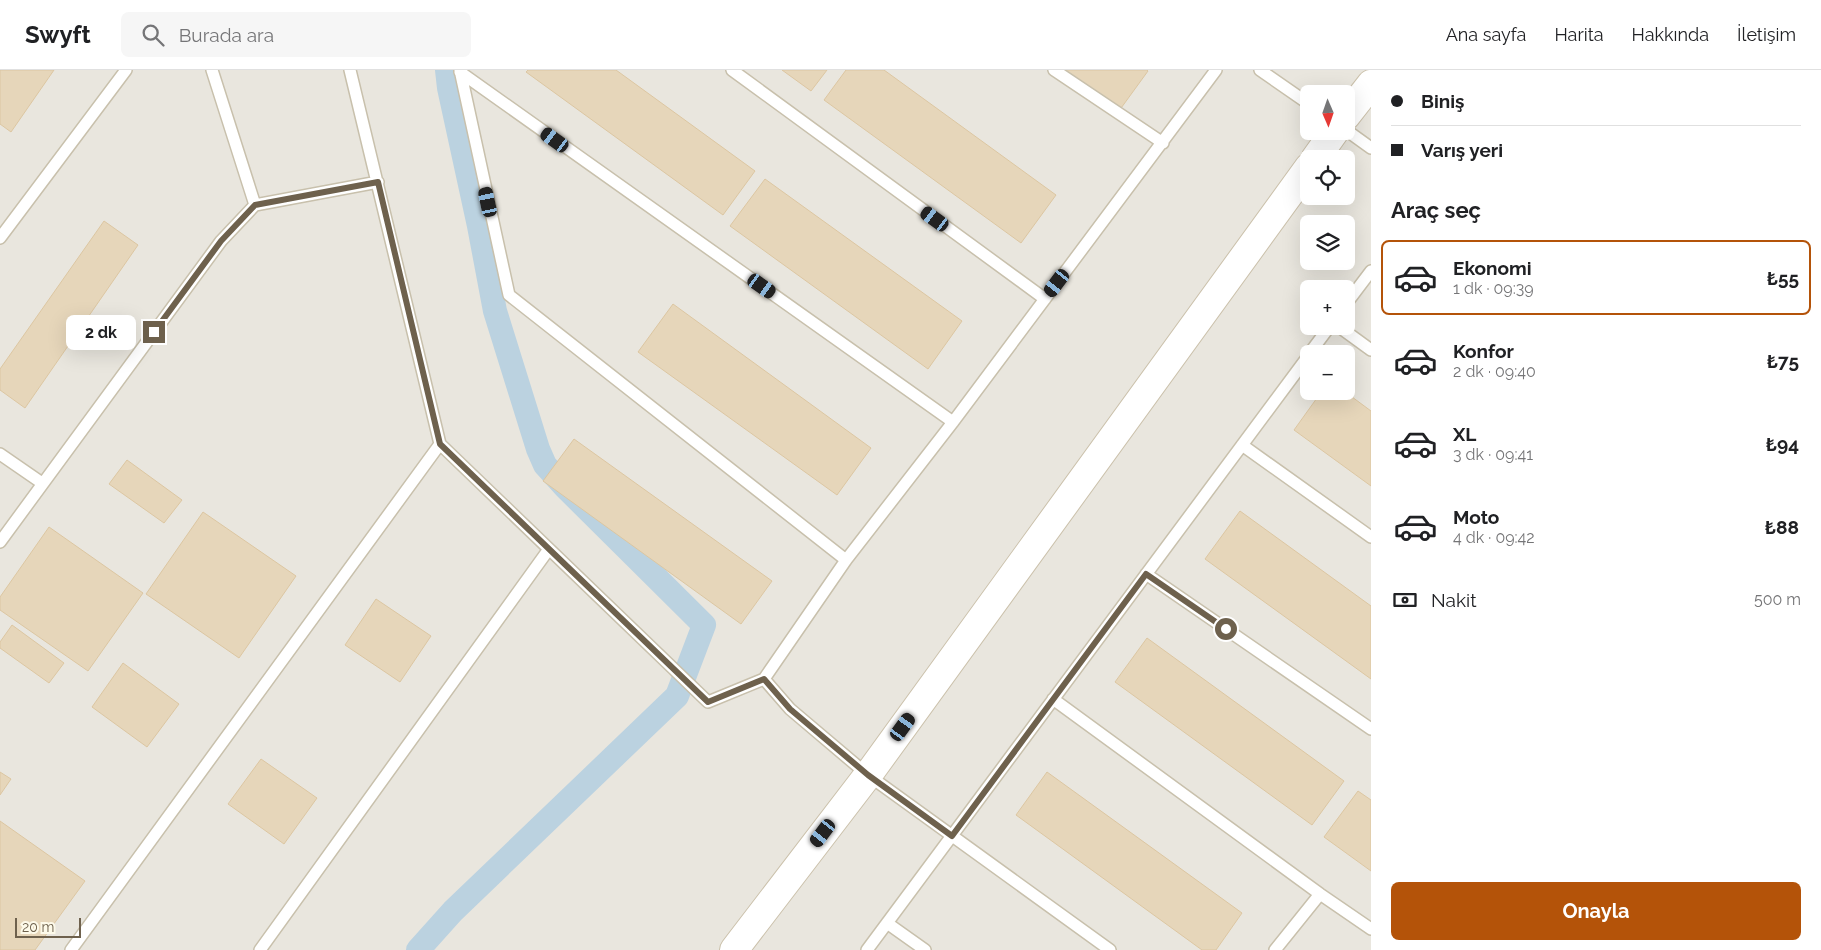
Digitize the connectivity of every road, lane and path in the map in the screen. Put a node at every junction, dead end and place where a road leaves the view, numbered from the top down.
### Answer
1 (126, 70) edge
2 (212, 70) edge
3 (350, 70) edge
4 (732, 70) edge
5 (1054, 70) edge
6 (1216, 70) edge
7 (1260, 70) edge
8 (460, 71) edge
9 (1371, 84) edge
10 (1300, 98) edge
11 (1355, 104) edge
12 (1355, 136) edge
13 (1163, 143) junction
14 (1371, 148) edge
15 (1300, 179) edge
16 (378, 182) junction
17 (255, 205) junction
18 (0, 238) edge
19 (1371, 271) edge
20 (1355, 292) edge
21 (1045, 299) junction
22 (1350, 335) edge
23 (1371, 350) edge
24 (1300, 366) edge
25 (953, 422) junction
26 (440, 444) junction
27 (1242, 445) junction
28 (0, 454) edge
29 (42, 483) junction
30 (1371, 537) edge
31 (0, 542) edge
32 (549, 550) junction
33 (846, 560) junction
34 (1146, 574) junction
35 (764, 679) junction
36 (1053, 699) junction
37 (1371, 729) edge
38 (868, 775) junction
39 (952, 836) junction
40 (1320, 894) junction
41 (887, 923) junction
42 (1371, 929) edge
43 (72, 950) edge
44 (260, 950) edge
45 (734, 950) edge
46 (867, 950) edge
47 (925, 950) edge
48 (1110, 950) edge
49 (1275, 950) edge

1 - 18 lane
2 - 17 lane
3 - 16 lane
4 - 21 lane
5 - 13 lane
6 - 13 lane
7 - 10 lane
8 - 25 lane
8 - 33 lane
9 - 11 street
12 - 14 lane
13 - 21 lane
15 - 38 street
16 - 17 lane
16 - 26 lane
17 - 29 lane
19 - 20 lane
21 - 25 lane
22 - 23 lane
24 - 27 lane
25 - 33 lane
26 - 32 lane
26 - 43 lane
27 - 30 lane
27 - 34 lane
28 - 29 lane
29 - 31 lane
32 - 35 lane
32 - 44 lane
33 - 35 lane
34 - 36 lane
34 - 37 lane
35 - 38 lane
36 - 39 lane
36 - 40 lane
38 - 39 lane
38 - 45 street
39 - 41 lane
39 - 48 lane
40 - 42 lane
40 - 49 lane
41 - 46 lane
41 - 47 lane

